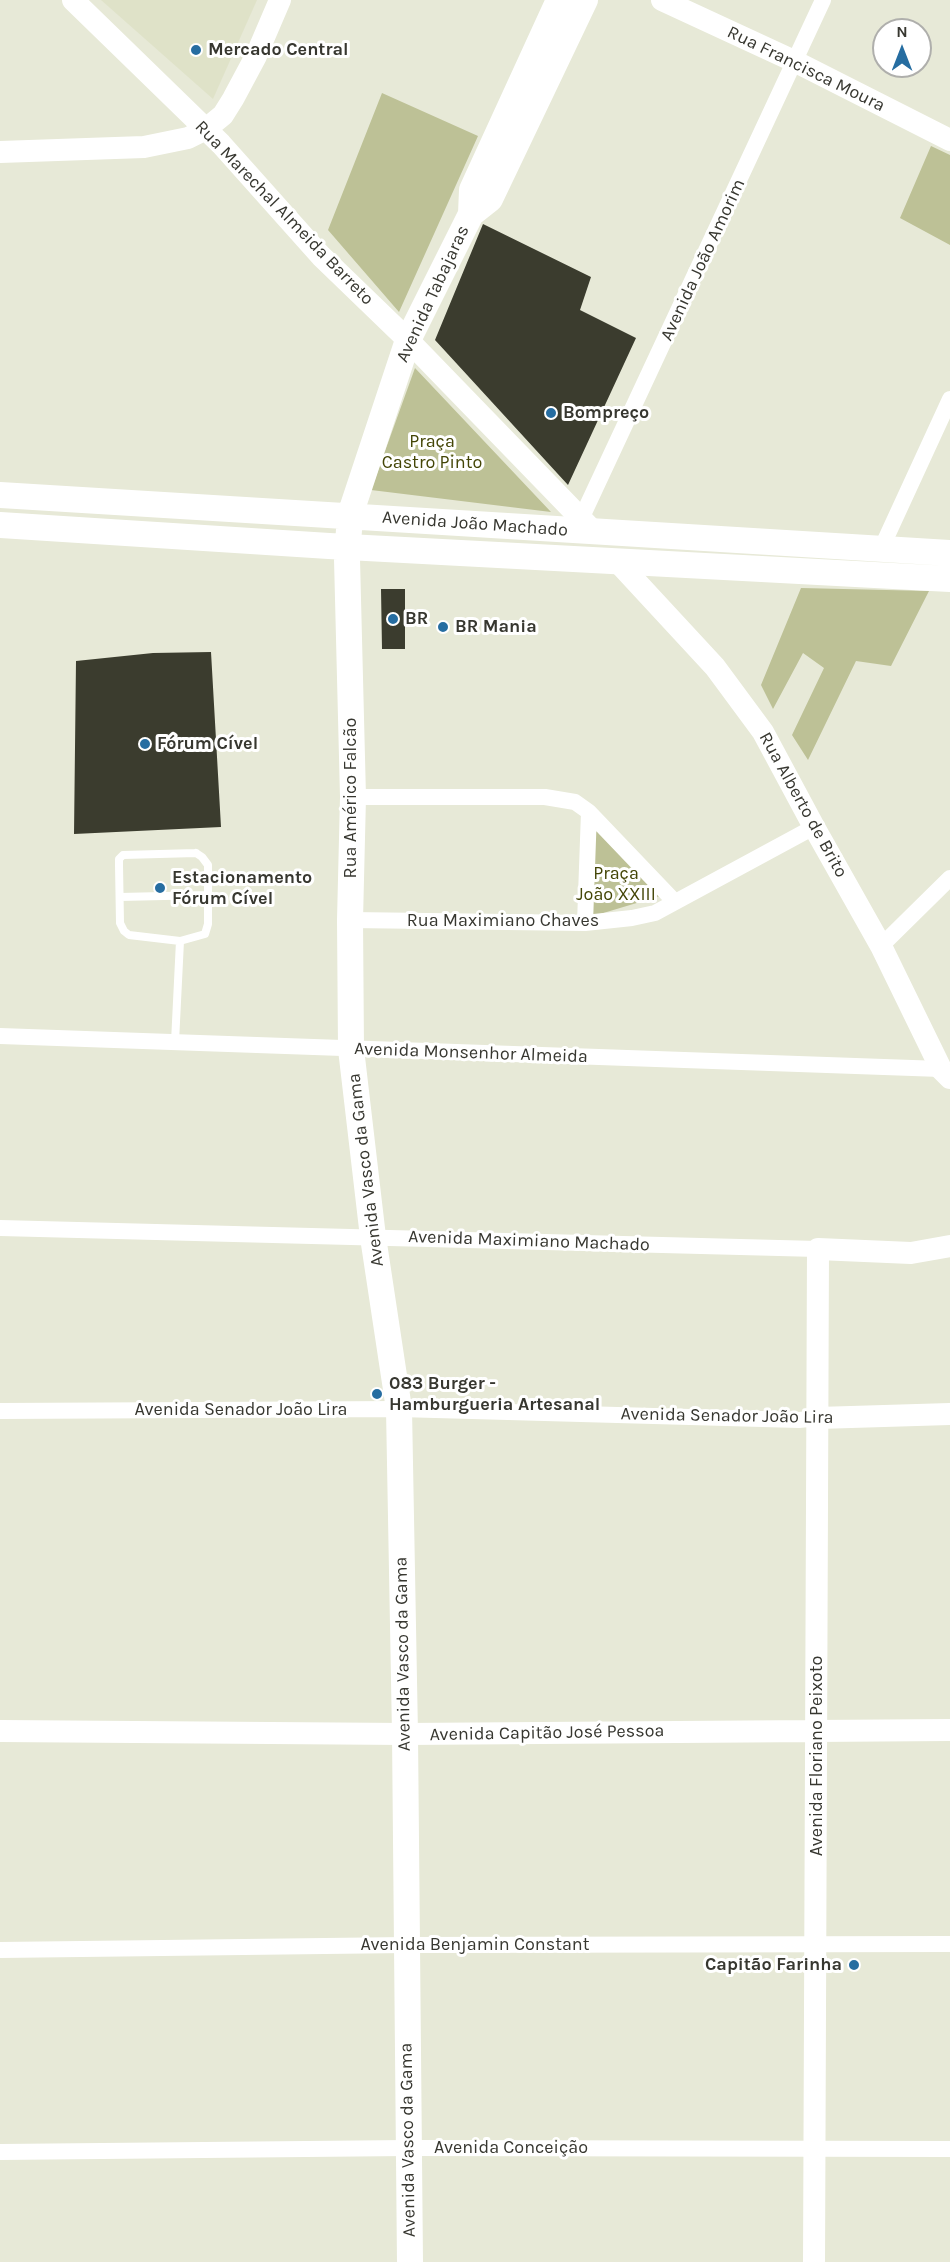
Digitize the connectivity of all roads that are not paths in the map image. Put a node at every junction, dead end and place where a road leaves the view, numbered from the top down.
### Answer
1 (73, 0) edge
2 (280, 0) edge
3 (559, 0) edge
4 (585, 0) edge
5 (662, 0) edge
6 (823, 0) edge
7 (795, 62) junction
8 (206, 129) junction
9 (950, 140) edge
10 (0, 152) edge
11 (471, 214) junction
12 (408, 340) junction
13 (950, 399) edge
14 (0, 495) edge
15 (350, 515) junction
16 (0, 525) edge
17 (587, 525) junction
18 (348, 546) junction
19 (881, 549) junction
20 (950, 553) edge
21 (616, 560) junction
22 (950, 579) edge
23 (353, 797) junction
24 (589, 812) junction
25 (814, 827) junction
26 (950, 878) edge
27 (208, 895) junction
28 (120, 897) junction
29 (675, 902) junction
30 (350, 920) junction
31 (585, 923) junction
32 (180, 941) junction
33 (881, 946) junction
34 (0, 1036) edge
35 (175, 1042) junction
36 (351, 1049) junction
37 (946, 1073) edge
38 (0, 1228) edge
39 (373, 1237) junction
40 (950, 1246) edge
41 (818, 1250) junction
42 (399, 1409) junction
43 (0, 1411) edge
44 (950, 1414) edge
45 (818, 1418) junction
46 (817, 1729) junction
47 (950, 1730) edge
48 (0, 1731) edge
49 (405, 1734) junction
50 (816, 1944) junction
51 (950, 1944) edge
52 (406, 1945) junction
53 (0, 1950) edge
54 (408, 2148) junction
55 (815, 2149) junction
56 (950, 2149) edge
57 (0, 2152) edge
58 (410, 2262) edge
59 (814, 2262) edge

1 - 8 street, Rua Marechal Almeida Barreto
2 - 8 street
3 - 11 main road, Avenida Tabajaras
4 - 11 main road, Avenida Tabajaras
5 - 7 street, Rua Francisca Moura
6 - 7 street, Avenida João Amorim
7 - 9 street, Rua Francisca Moura
7 - 17 street, Avenida João Amorim
8 - 10 street
8 - 12 street, Rua Marechal Almeida Barreto
11 - 12 main road, Avenida Tabajaras
12 - 15 main road, Avenida Tabajaras
12 - 17 street, Rua Marechal Almeida Barreto
13 - 19 street
14 - 15 main road, Avenida João Machado
15 - 17 main road, Avenida João Machado
15 - 18 main road, Avenida Tabajaras
16 - 18 main road, Avenida João Machado
17 - 19 main road, Avenida João Machado
18 - 21 main road, Avenida João Machado
18 - 23 main road, Rua Américo Falcão
19 - 20 main road, Avenida João Machado
21 - 22 main road, Avenida João Machado
21 - 25 street, Rua Alberto de Brito
23 - 24 street
23 - 30 main road, Rua Américo Falcão
24 - 29 street
24 - 31 street
25 - 29 street, Rua Maximiano Chaves
25 - 33 street, Rua Alberto de Brito
26 - 33 street
27 - 28 lane
27 - 28 lane
27 - 32 lane
28 - 32 lane
29 - 31 street, Rua Maximiano Chaves
30 - 31 street, Rua Maximiano Chaves
30 - 36 main road, Rua Américo Falcão
32 - 35 lane
33 - 37 street, Rua Alberto de Brito
34 - 35 street, Avenida Monsenhor Almeida
35 - 36 street, Avenida Monsenhor Almeida
36 - 37 street, Avenida Monsenhor Almeida
36 - 39 main road, Avenida Vasco da Gama
38 - 39 street, Avenida Maximiano Machado
39 - 41 street, Avenida Maximiano Machado
39 - 42 main road, Avenida Vasco da Gama
40 - 41 street, Avenida Maximiano Machado
41 - 45 street, Avenida Floriano Peixoto
42 - 43 street, Avenida Senador João Lira
42 - 45 street, Avenida Senador João Lira
42 - 49 main road, Avenida Vasco da Gama
44 - 45 street, Avenida Senador João Lira
45 - 46 street, Avenida Floriano Peixoto
46 - 47 street, Avenida Capitão José Pessoa
46 - 49 street, Avenida Capitão José Pessoa
46 - 50 street, Avenida Floriano Peixoto
48 - 49 street, Avenida Capitão José Pessoa
49 - 52 main road, Avenida Vasco da Gama
50 - 51 street, Avenida Benjamin Constant
50 - 52 street, Avenida Benjamin Constant
50 - 55 street, Avenida Floriano Peixoto
52 - 53 street, Avenida Benjamin Constant
52 - 54 main road, Avenida Vasco da Gama
54 - 55 street, Avenida Conceição
54 - 57 street, Avenida Conceição
54 - 58 main road, Avenida Vasco da Gama
55 - 56 street, Avenida Conceição
55 - 59 street, Avenida Floriano Peixoto

